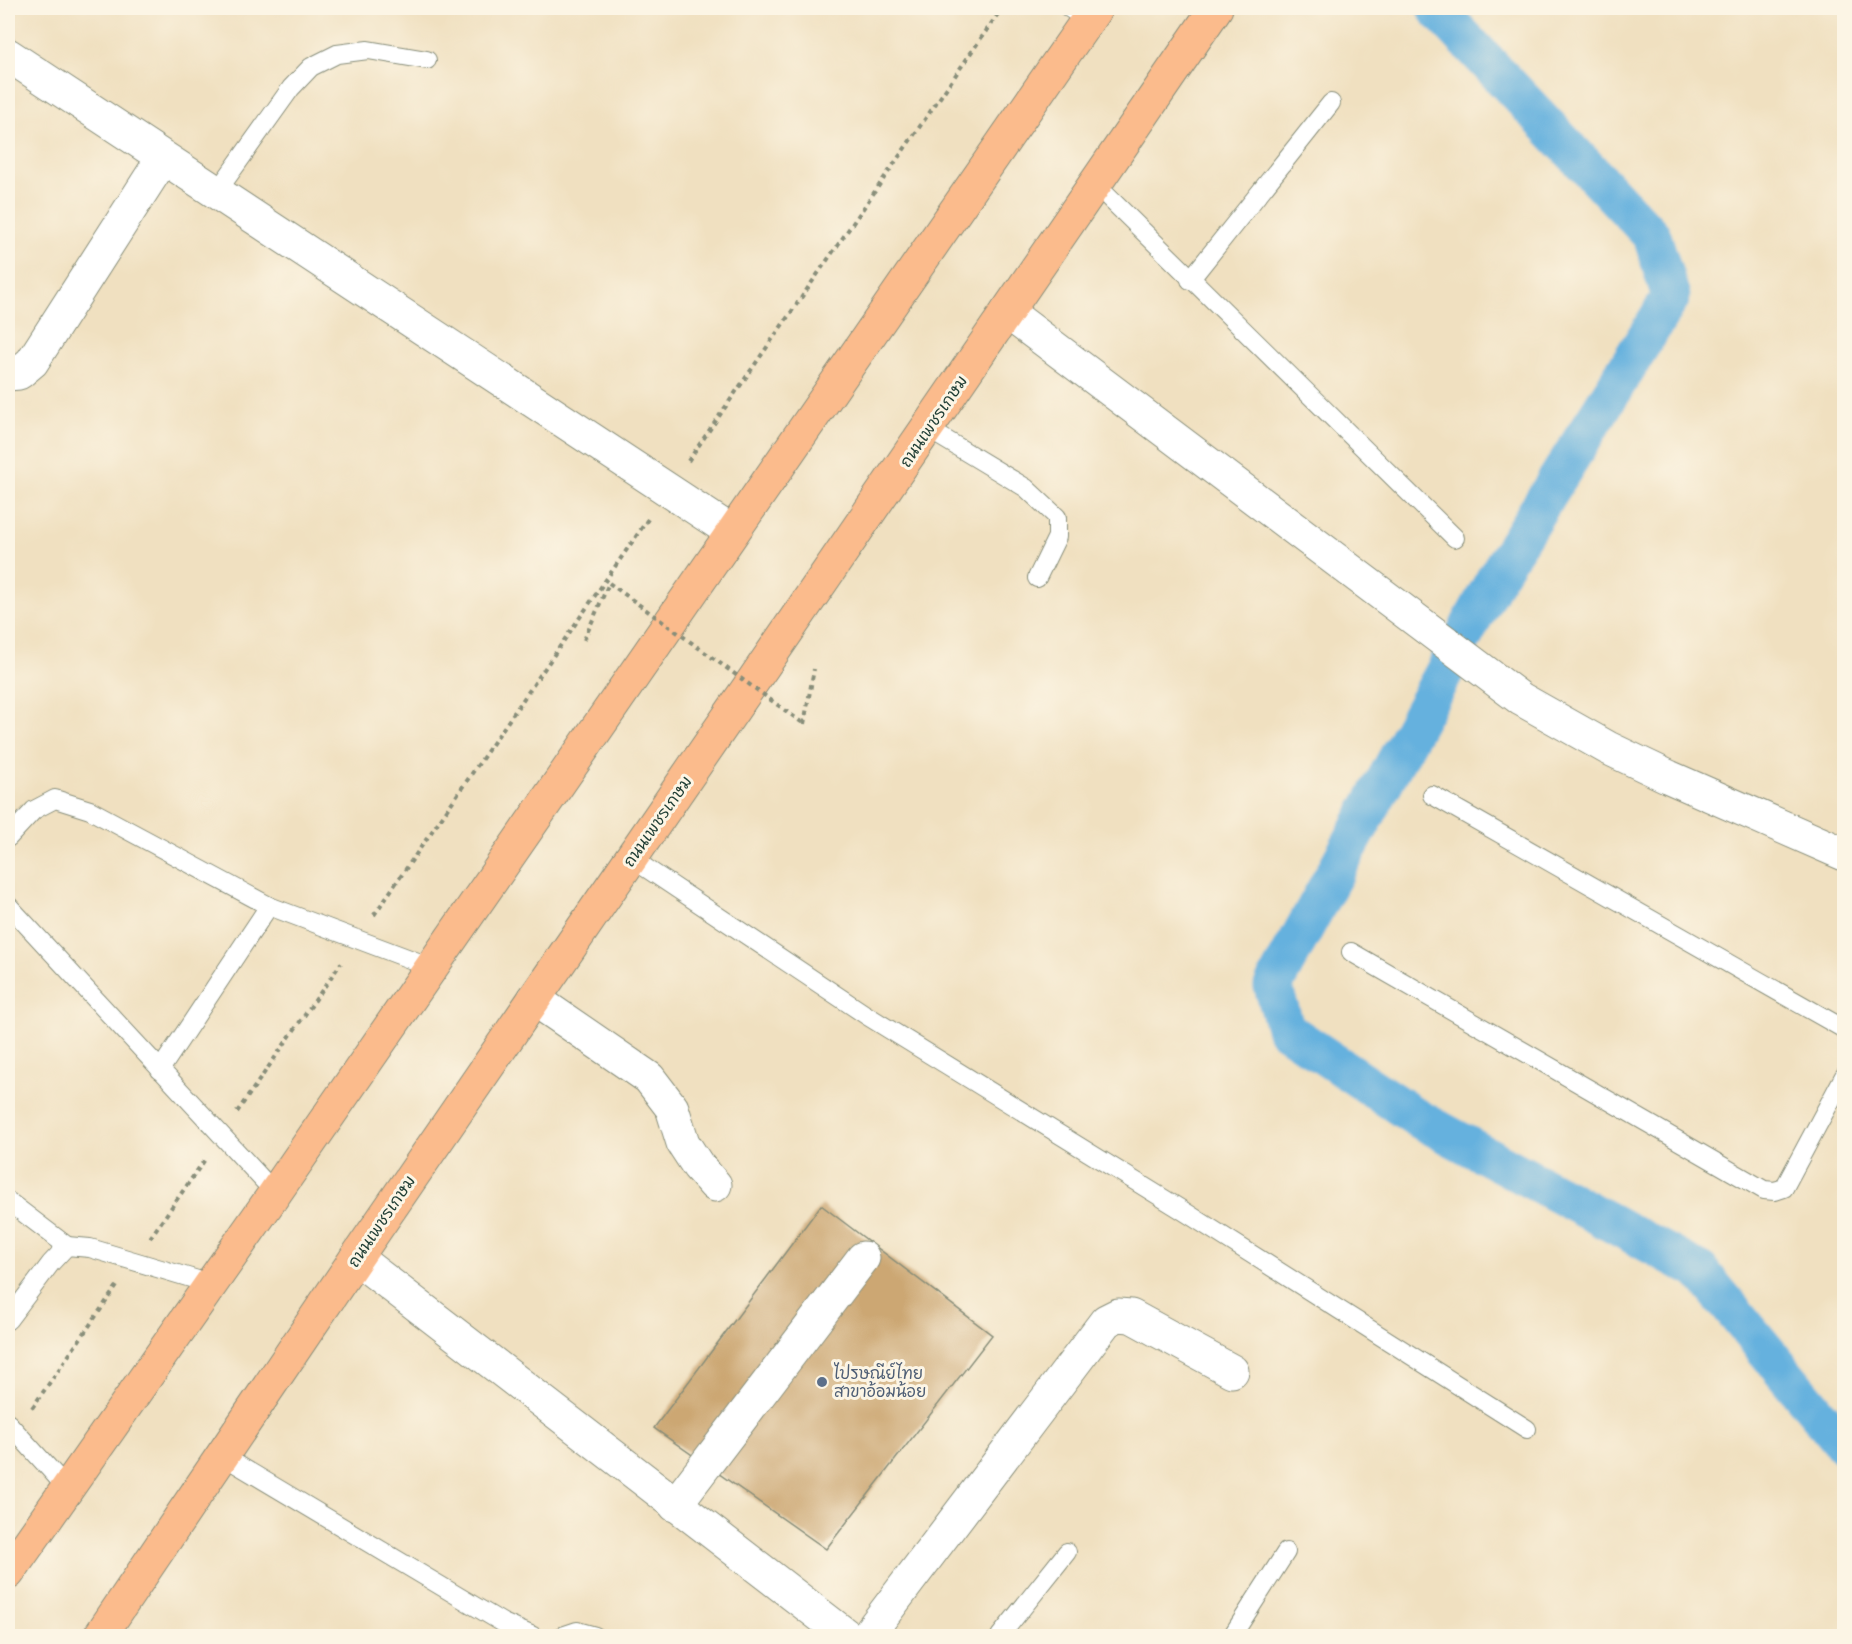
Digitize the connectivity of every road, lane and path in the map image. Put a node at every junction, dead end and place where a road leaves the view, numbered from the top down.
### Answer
1 (1002, 8) edge
2 (1216, 8) edge
3 (1084, 12) edge
4 (8, 55) edge
5 (427, 60) dead end
6 (1331, 103) dead end
7 (163, 158) junction
8 (1094, 183) junction
9 (216, 193) junction
10 (1190, 280) junction
11 (1007, 312) junction
12 (8, 374) edge
13 (928, 429) junction
14 (668, 490) junction
15 (732, 532) junction
16 (1455, 538) dead end
17 (1036, 578) dead end
18 (584, 640) dead end
19 (814, 669) dead end
20 (1432, 795) dead end
21 (8, 838) edge
22 (1845, 854) edge
23 (631, 858) junction
24 (8, 904) edge
25 (268, 906) junction
26 (357, 939) junction
27 (1351, 952) dead end
28 (431, 967) junction
29 (534, 999) junction
30 (1845, 1029) edge
31 (160, 1070) junction
32 (1845, 1076) edge
33 (221, 1135) junction
34 (715, 1185) dead end
35 (275, 1193) junction
36 (8, 1201) edge
37 (67, 1246) junction
38 (356, 1258) junction
39 (863, 1258) dead end
40 (134, 1262) junction
41 (211, 1284) junction
42 (8, 1320) edge
43 (1232, 1371) dead end
44 (11, 1428) edge
45 (1527, 1429) dead end
46 (223, 1456) junction
47 (66, 1487) junction
48 (675, 1505) junction
49 (1067, 1552) dead end
50 (1286, 1552) dead end
51 (8, 1573) edge
52 (100, 1636) edge
53 (533, 1636) edge
54 (562, 1636) edge
55 (595, 1636) edge
56 (847, 1636) edge
57 (867, 1636) edge
58 (1000, 1636) edge
59 (1232, 1636) edge

1 - 14 path
2 - 8 main road, ถนนเพชรเกษม
3 - 15 main road
4 - 7 street
5 - 9 lane
6 - 10 lane
7 - 9 street
7 - 12 street
8 - 10 lane
8 - 11 main road, ถนนเพชรเกษม
9 - 14 street
10 - 16 lane
11 - 13 main road, ถนนเพชรเกษม
11 - 22 street
13 - 17 lane
13 - 23 main road, ถนนเพชรเกษม
14 - 15 street
14 - 26 path
15 - 28 main road
18 - 19 path, bridge
20 - 30 lane
21 - 25 lane
23 - 29 main road, ถนนเพชรเกษม
23 - 45 lane
24 - 31 lane
25 - 26 lane
25 - 31 lane
26 - 28 lane
26 - 33 path
27 - 32 lane
28 - 35 main road
29 - 34 street
29 - 38 main road, ถนนเพชรเกษม
31 - 33 lane
33 - 35 lane
33 - 40 path
35 - 41 main road
36 - 37 lane
37 - 40 lane
37 - 42 lane
38 - 46 main road, ถนนเพชรเกษม
38 - 48 street
39 - 48 street
40 - 41 lane
40 - 44 path
41 - 47 main road
43 - 57 street
44 - 47 lane
46 - 52 main road, ถนนเพชรเกษม
46 - 53 lane
47 - 51 main road
48 - 56 street
49 - 58 lane
50 - 59 lane
54 - 55 lane

